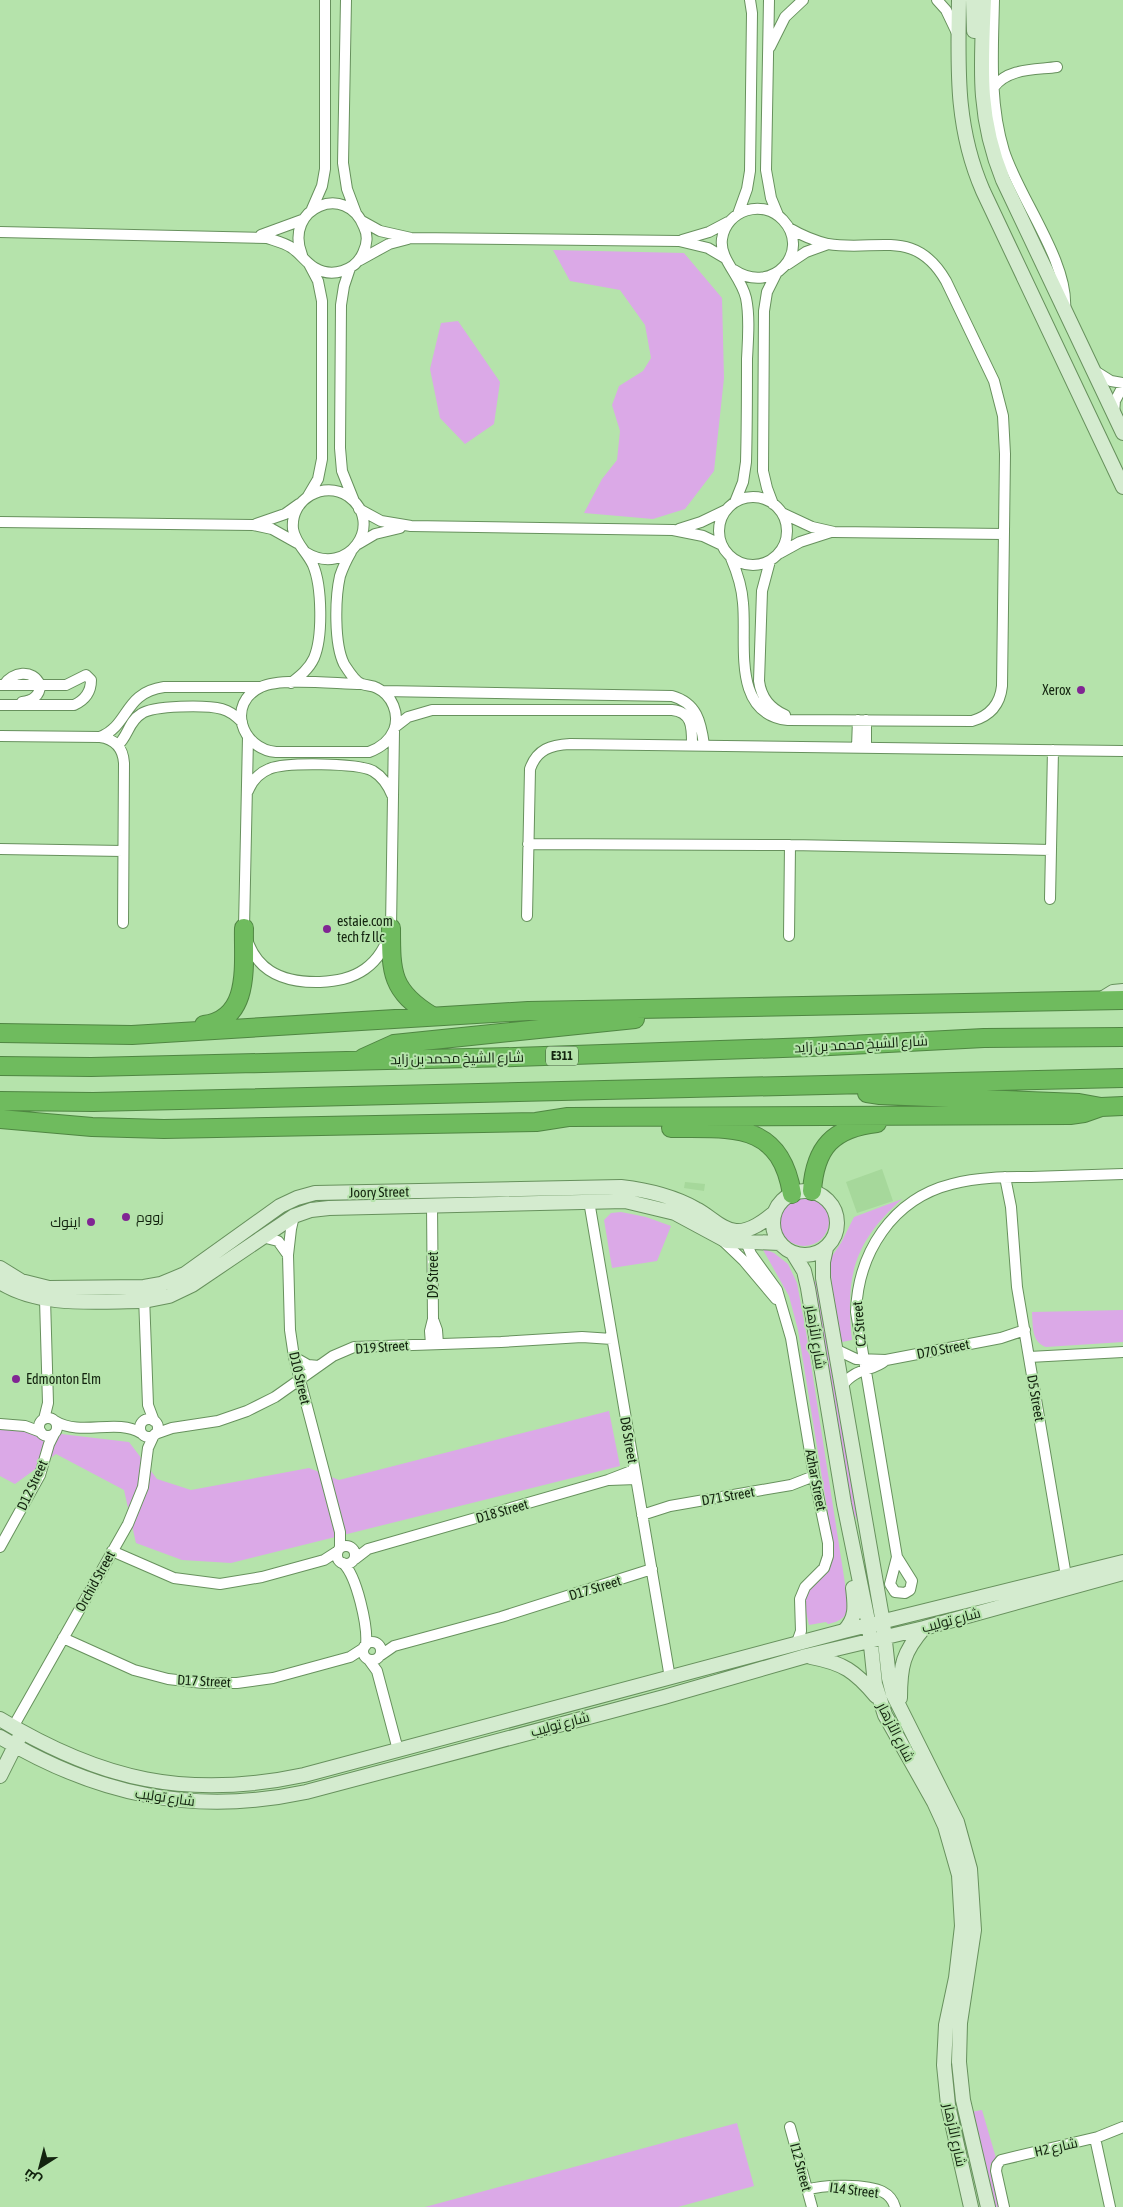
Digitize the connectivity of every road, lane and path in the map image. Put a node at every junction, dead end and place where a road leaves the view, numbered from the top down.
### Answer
1 (325, 0) edge
2 (346, 0) edge
3 (750, 0) edge
4 (769, 0) edge
5 (803, 0) edge
6 (937, 0) edge
7 (959, 0) edge
8 (973, 0) edge
9 (984, 0) edge
10 (994, 0) edge
11 (958, 36) junction
12 (767, 52) junction
13 (993, 61) junction
14 (1057, 67) dead end
15 (1010, 74) junction
16 (987, 85) junction
17 (312, 210) junction
18 (738, 214) junction
19 (778, 215) junction
20 (359, 217) junction
21 (302, 220) junction
22 (728, 222) junction
23 (789, 228) junction
24 (0, 232) edge
25 (255, 237) junction
26 (411, 238) junction
27 (679, 241) junction
28 (829, 244) junction
29 (725, 258) junction
30 (305, 259) junction
31 (354, 264) junction
32 (786, 265) junction
33 (734, 270) junction
34 (776, 274) junction
35 (1093, 370) junction
36 (1123, 384) edge
37 (1114, 414) junction
38 (1123, 433) edge
39 (1123, 487) edge
40 (305, 498) junction
41 (773, 504) junction
42 (731, 505) junction
43 (358, 506) junction
44 (782, 513) junction
45 (0, 522) edge
46 (253, 525) junction
47 (411, 526) junction
48 (673, 530) junction
49 (834, 532) junction
50 (1004, 534) junction
51 (298, 543) junction
52 (722, 545) junction
53 (355, 548) junction
54 (305, 552) junction
55 (779, 554) junction
56 (732, 558) junction
57 (770, 561) junction
58 (291, 683) junction
59 (361, 684) junction
60 (2, 685) edge
61 (40, 685) junction
62 (261, 687) junction
63 (383, 692) junction
64 (4, 705) edge
65 (798, 719) junction
66 (862, 720) junction
67 (242, 722) junction
68 (394, 729) junction
69 (0, 736) edge
70 (100, 737) junction
71 (248, 737) junction
72 (118, 745) junction
73 (692, 745) junction
74 (704, 745) junction
75 (862, 747) junction
76 (1053, 750) junction
77 (1123, 751) edge
78 (246, 794) junction
79 (393, 799) junction
80 (528, 844) junction
81 (790, 845) junction
82 (0, 849) edge
83 (123, 850) junction
84 (1051, 850) junction
85 (1050, 899) dead end
86 (526, 916) dead end
87 (122, 923) dead end
88 (244, 928) junction
89 (391, 928) junction
90 (789, 936) dead end
91 (1123, 990) edge
92 (1100, 1000) junction
93 (1123, 1000) edge
94 (682, 1008) junction
95 (432, 1016) junction
96 (0, 1033) edge
97 (132, 1035) junction
98 (1123, 1037) edge
99 (358, 1061) junction
100 (0, 1066) edge
101 (1123, 1078) edge
102 (847, 1084) junction
103 (0, 1101) edge
104 (1123, 1106) edge
105 (1101, 1107) junction
106 (957, 1114) junction
107 (0, 1119) edge
108 (536, 1122) junction
109 (1123, 1174) edge
110 (1009, 1177) junction
111 (479, 1190) junction
112 (639, 1190) junction
113 (812, 1192) junction
114 (792, 1194) junction
115 (589, 1201) junction
116 (432, 1205) junction
117 (774, 1213) junction
118 (294, 1216) junction
119 (700, 1218) junction
120 (262, 1237) junction
121 (721, 1239) junction
122 (746, 1242) junction
123 (780, 1243) junction
124 (826, 1248) junction
125 (793, 1253) junction
126 (288, 1255) junction
127 (0, 1268) edge
128 (0, 1282) edge
129 (144, 1294) junction
130 (45, 1299) junction
131 (781, 1306) junction
132 (611, 1334) junction
133 (1025, 1334) junction
134 (434, 1344) junction
135 (835, 1349) junction
136 (1123, 1352) edge
137 (294, 1357) junction
138 (1029, 1361) junction
139 (864, 1364) junction
140 (319, 1366) junction
141 (299, 1380) junction
142 (842, 1386) junction
143 (49, 1420) junction
144 (149, 1421) junction
145 (0, 1424) edge
146 (25, 1426) junction
147 (72, 1427) junction
148 (126, 1427) junction
149 (172, 1428) junction
150 (41, 1433) junction
151 (54, 1434) junction
152 (142, 1434) junction
153 (155, 1435) junction
154 (48, 1447) junction
155 (148, 1448) junction
156 (635, 1474) junction
157 (815, 1480) junction
158 (641, 1511) junction
159 (0, 1547) edge
160 (114, 1547) junction
161 (345, 1548) junction
162 (368, 1549) junction
163 (897, 1557) dead end
164 (354, 1559) junction
165 (324, 1560) junction
166 (1123, 1562) edge
167 (342, 1563) junction
168 (857, 1563) junction
169 (652, 1573) junction
170 (351, 1574) junction
171 (1123, 1574) edge
172 (1068, 1582) junction
173 (869, 1626) junction
174 (924, 1628) junction
175 (883, 1630) junction
176 (844, 1631) junction
177 (65, 1634) junction
178 (870, 1640) junction
179 (371, 1645) junction
180 (394, 1646) junction
181 (801, 1650) junction
182 (380, 1656) junction
183 (350, 1657) junction
184 (368, 1659) junction
185 (377, 1671) junction
186 (670, 1678) junction
187 (879, 1701) junction
188 (615, 1709) junction
189 (900, 1711) junction
190 (0, 1719) edge
191 (17, 1729) junction
192 (5, 1744) edge
193 (398, 1750) junction
194 (0, 1776) edge
195 (343, 1782) junction
196 (790, 2127) dead end
197 (1123, 2128) edge
198 (1095, 2138) junction
199 (807, 2190) junction
200 (812, 2207) edge
201 (895, 2207) edge
202 (971, 2207) edge
203 (988, 2207) edge
204 (1004, 2207) edge
205 (1110, 2207) edge

1 - 17 street
2 - 20 street
3 - 18 street
4 - 12 street
5 - 12 street
6 - 11 street
7 - 11 street
8 - 16 street
9 - 16 street
10 - 13 street
11 - 39 street
12 - 19 street
13 - 15 street
13 - 16 street
14 - 15 street
15 - 16 street
16 - 35 street
17 - 20 street
17 - 21 street
18 - 19 street
18 - 22 street
19 - 23 street
20 - 26 street
20 - 31 street
21 - 25 street
21 - 30 street
22 - 27 street
22 - 29 street
23 - 28 street
23 - 32 street
24 - 25 street
25 - 30 street
26 - 27 street
26 - 31 street
27 - 29 street
28 - 32 street
28 - 50 street
29 - 33 street
30 - 31 street
30 - 40 street
31 - 43 street
32 - 34 street
33 - 34 street
33 - 42 street
34 - 41 street
35 - 36 street
35 - 37 street
36 - 37 street
37 - 38 street
40 - 43 street
40 - 46 street
40 - 51 street
41 - 42 street
41 - 44 street
42 - 48 street
42 - 52 street
43 - 47 street
43 - 53 street
44 - 49 street
44 - 55 street
45 - 46 street
46 - 51 street
47 - 48 street
47 - 53 street
48 - 52 street
49 - 50 street
49 - 55 street
50 - 66 street
51 - 54 street
52 - 56 street
53 - 54 street
53 - 59 street
54 - 58 street
55 - 57 street
56 - 57 street
56 - 65 street
57 - 65 street
58 - 59 street
58 - 62 street
59 - 63 street
60 - 61 street
61 - 64 street
61 - 64 street
62 - 67 street
62 - 70 street
63 - 68 street
63 - 74 street
65 - 66 street
66 - 75 street
67 - 71 street
67 - 72 street
68 - 71 street
68 - 73 street
68 - 79 street
69 - 70 street
70 - 72 street
71 - 78 street
72 - 83 street
73 - 74 street
73 - 80 street
74 - 75 street
75 - 76 street
76 - 77 street
76 - 84 street
78 - 79 street
78 - 88 street
79 - 89 street
80 - 81 street
80 - 86 street
81 - 84 street
81 - 90 street
82 - 83 street
83 - 87 street
84 - 85 street
88 - 89 street
88 - 97 highway
89 - 95 highway
91 - 92 street
92 - 93 highway
92 - 94 highway
94 - 95 highway
94 - 99 highway
95 - 97 highway
96 - 97 highway
98 - 99 highway, شارع الشيخ محمد بن زايد / E311
99 - 100 highway, شارع الشيخ محمد بن زايد / E311
101 - 102 highway
102 - 103 highway
102 - 105 highway
104 - 105 highway
105 - 106 highway
106 - 108 highway
106 - 113 highway
107 - 108 highway
108 - 114 highway
109 - 110 street, C2 Street
110 - 133 street, D5 Street
110 - 139 street, C2 Street
111 - 112 street, Joory Street
111 - 116 street
111 - 129 street, Joory Street
112 - 115 street
112 - 119 street, Joory Street
113 - 114 street
113 - 124 street, شارع الأزهار
114 - 117 street
115 - 116 street, Joory Street
115 - 119 street, Joory Street
115 - 132 street, D8 Street
116 - 118 street, Joory Street
116 - 134 street, D9 Street
117 - 119 street, Joory Street
117 - 123 street
118 - 120 street, Joory Street
118 - 126 street, D10 Street
119 - 121 street, Joory Street
120 - 126 street
120 - 129 street, Joory Street
121 - 122 street, Joory Street
121 - 131 street, Azhar Street
122 - 123 street, Joory Street
122 - 131 street, Azhar Street
123 - 125 street, شارع الأزهار
124 - 125 street
124 - 135 street, شارع الأزهار
125 - 168 street, شارع الأزهار
126 - 137 street, D10 Street
127 - 129 street, Joory Street
128 - 130 street, Joory Street
129 - 130 street, Joory Street
129 - 144 street
130 - 143 street
131 - 157 street, Azhar Street
132 - 134 street, D19 Street
132 - 156 street, D8 Street
133 - 138 street, D5 Street
133 - 139 street, D70 Street
134 - 140 street, D19 Street
135 - 139 street, D70 Street
135 - 142 street, شارع الأزهار
136 - 138 street
137 - 140 street
137 - 141 street, D10 Street
138 - 172 street, D5 Street
139 - 142 street
139 - 163 street, C2 Street
140 - 141 street, D19 Street
141 - 149 street, D19 Street
141 - 161 street, D10 Street
142 - 175 street, شارع الأزهار
143 - 146 street
143 - 147 street
143 - 150 street
143 - 151 street
144 - 148 street
144 - 149 street, D19 Street
144 - 152 street
144 - 153 street
145 - 146 street
146 - 150 street
147 - 148 street
147 - 151 street
148 - 152 street
149 - 153 street, D19 Street
150 - 151 street
150 - 154 street, D12 Street
151 - 154 street, D12 Street
152 - 153 street
152 - 155 street, Orchid Street
153 - 155 street, Orchid Street
154 - 159 street, D12 Street
155 - 160 street, Orchid Street
156 - 158 street, D8 Street
156 - 162 street, D18 Street
157 - 158 street, D71 Street
157 - 181 street, Azhar Street
158 - 169 street, D8 Street
160 - 165 street
160 - 177 street, Orchid Street
161 - 162 street, D18 Street
161 - 164 street
161 - 165 street
161 - 167 street
162 - 164 street, D18 Street
164 - 167 street
164 - 170 street
165 - 167 street
166 - 172 street, شارع توليب
167 - 170 street
168 - 173 street, شارع الأزهار
168 - 176 street
169 - 180 street, D17 Street
169 - 186 street, D8 Street
170 - 179 street
171 - 172 street, شارع توليب
172 - 174 street, شارع توليب
172 - 175 street, شارع توليب
173 - 175 street, شارع توليب
173 - 176 street, شارع توليب
173 - 178 street, شارع الأزهار
174 - 175 street, شارع توليب
174 - 189 street
175 - 178 street, شارع توليب
175 - 189 street, شارع الأزهار
176 - 181 street, شارع توليب
177 - 183 street, D17 Street
177 - 191 street, Orchid Street
178 - 181 street, شارع توليب
178 - 187 street, شارع الأزهار
179 - 180 street, D17 Street
179 - 182 street
179 - 183 street, D17 Street
179 - 184 street
180 - 182 street, D17 Street
181 - 186 street, شارع توليب
181 - 187 street
181 - 188 street, شارع توليب
182 - 184 street
182 - 185 street
183 - 184 street, D17 Street
184 - 185 street
185 - 193 street
186 - 188 street
186 - 193 street, شارع توليب
187 - 202 street, شارع الأزهار
188 - 195 street, شارع توليب
189 - 203 street, شارع الأزهار
190 - 191 street, شارع توليب
191 - 192 street
191 - 193 street, شارع توليب
192 - 194 street
192 - 195 street, شارع توليب
193 - 195 street
196 - 199 street, I12 Street
197 - 198 street, H2 شارع
198 - 204 street, H2 شارع
198 - 205 street
199 - 200 street, I12 Street
199 - 201 street, I14 Street

